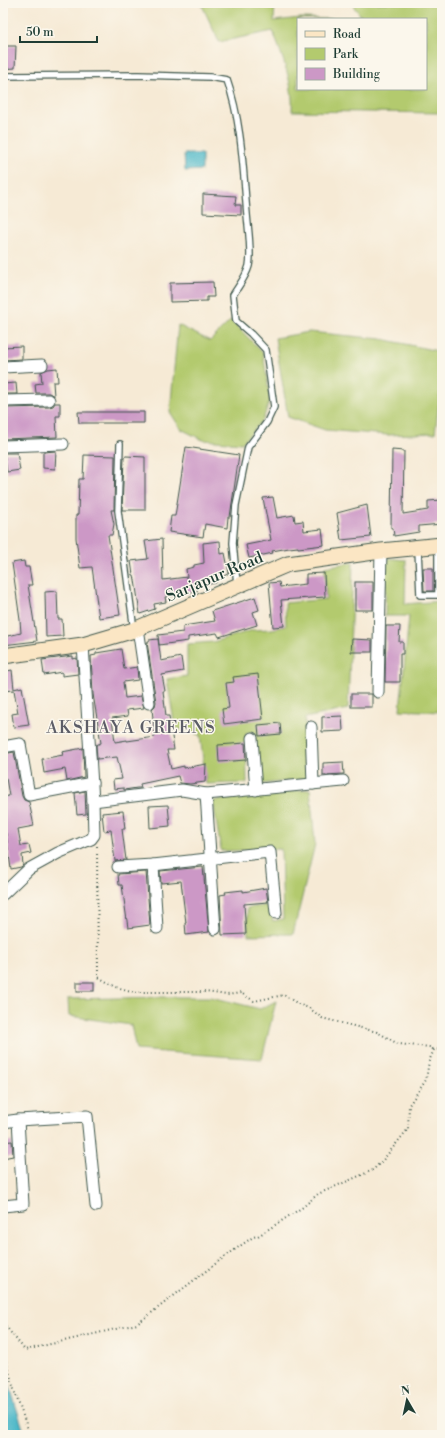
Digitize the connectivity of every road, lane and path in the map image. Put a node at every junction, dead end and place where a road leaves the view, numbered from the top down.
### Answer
1 (3, 76) edge
2 (42, 365) dead end
3 (3, 367) edge
4 (49, 400) dead end
5 (3, 401) edge
6 (63, 444) dead end
7 (120, 444) dead end
8 (3, 446) edge
9 (440, 545) edge
10 (418, 547) junction
11 (381, 551) junction
12 (238, 587) junction
13 (136, 629) junction
14 (83, 645) junction
15 (3, 656) edge
16 (378, 692) dead end
17 (149, 703) dead end
18 (311, 727) dead end
19 (252, 738) dead end
20 (3, 747) edge
21 (343, 781) dead end
22 (92, 784) junction
23 (313, 784) junction
24 (256, 790) junction
25 (206, 794) junction
26 (93, 801) junction
27 (94, 835) junction
28 (210, 858) junction
29 (152, 865) junction
30 (118, 867) dead end
31 (3, 894) edge
32 (276, 913) dead end
33 (157, 928) dead end
34 (215, 929) dead end
35 (442, 1048) edge
36 (434, 1050) junction
37 (18, 1120) junction
38 (3, 1122) edge
39 (3, 1206) edge
40 (96, 1206) dead end
41 (3, 1323) edge
42 (3, 1350) edge
43 (30, 1435) edge

1 - 12 lane
2 - 3 street
4 - 5 street
6 - 8 street
7 - 13 lane
9 - 10 main road, Sarjapur Road
9 - 10 lane
10 - 11 main road, Sarjapur Road
11 - 12 main road, Sarjapur Road
11 - 16 street
12 - 13 main road, Sarjapur Road
13 - 14 main road, Sarjapur Road
13 - 17 street
14 - 15 main road, Sarjapur Road
14 - 22 street
18 - 23 street
19 - 24 street
20 - 22 street
21 - 23 street
22 - 26 street
23 - 24 street
24 - 25 street
25 - 26 street
25 - 28 street
26 - 27 street
27 - 31 street
27 - 36 path
28 - 29 street
28 - 32 street
28 - 34 street
29 - 30 street
29 - 33 street
35 - 36 path
36 - 41 path
37 - 38 street
37 - 39 street
37 - 40 street
42 - 43 path

